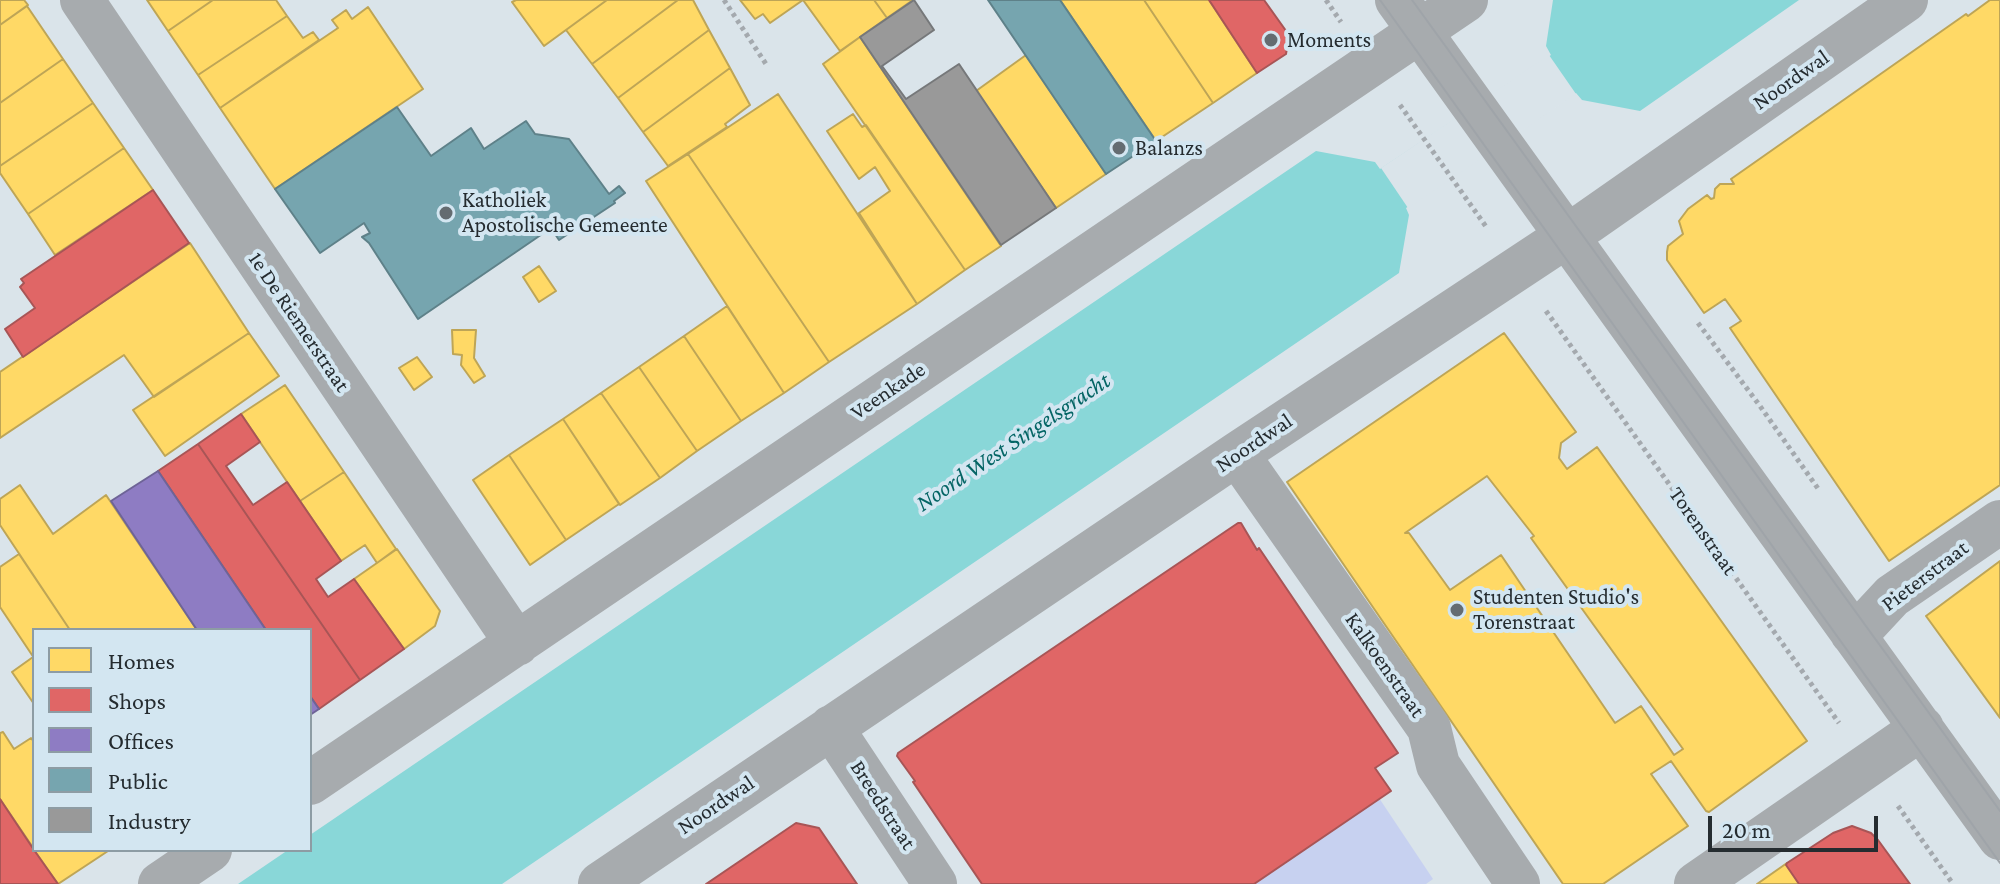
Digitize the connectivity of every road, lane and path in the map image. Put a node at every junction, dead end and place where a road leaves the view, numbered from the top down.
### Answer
1 (82, 0) edge
2 (724, 0) edge
3 (1906, 0) edge
4 (1434, 10) edge
5 (766, 64) dead end
6 (1424, 139) dead end
7 (1567, 235) junction
8 (1516, 269) junction
9 (1237, 454) junction
10 (2000, 522) edge
11 (1852, 633) junction
12 (517, 644) junction
13 (831, 727) junction
14 (1922, 728) junction
15 (1869, 765) junction
16 (312, 782) edge
17 (2000, 838) edge
18 (207, 852) edge
19 (160, 884) edge
20 (600, 884) edge
21 (935, 884) edge
22 (1518, 884) edge
23 (1696, 884) edge
24 (1953, 884) edge

1 - 12 street, 1e De Riemerstraat
2 - 5 path
3 - 7 street, Noordwal
4 - 7 street
4 - 12 street, Veenkade
6 - 8 path, Torenstraat
7 - 8 street, Noordwal
7 - 11 street
8 - 9 street, Noordwal
8 - 15 path, Torenstraat
9 - 13 street, Noordwal
9 - 22 street, Kalkoenstraat
10 - 11 street, Pieterstraat
11 - 14 street
12 - 16 street, Veenkade
13 - 20 street, Noordwal
13 - 21 street, Breedstraat
14 - 15 street
14 - 17 street
15 - 23 street
15 - 24 path, Torenstraat
18 - 19 street

